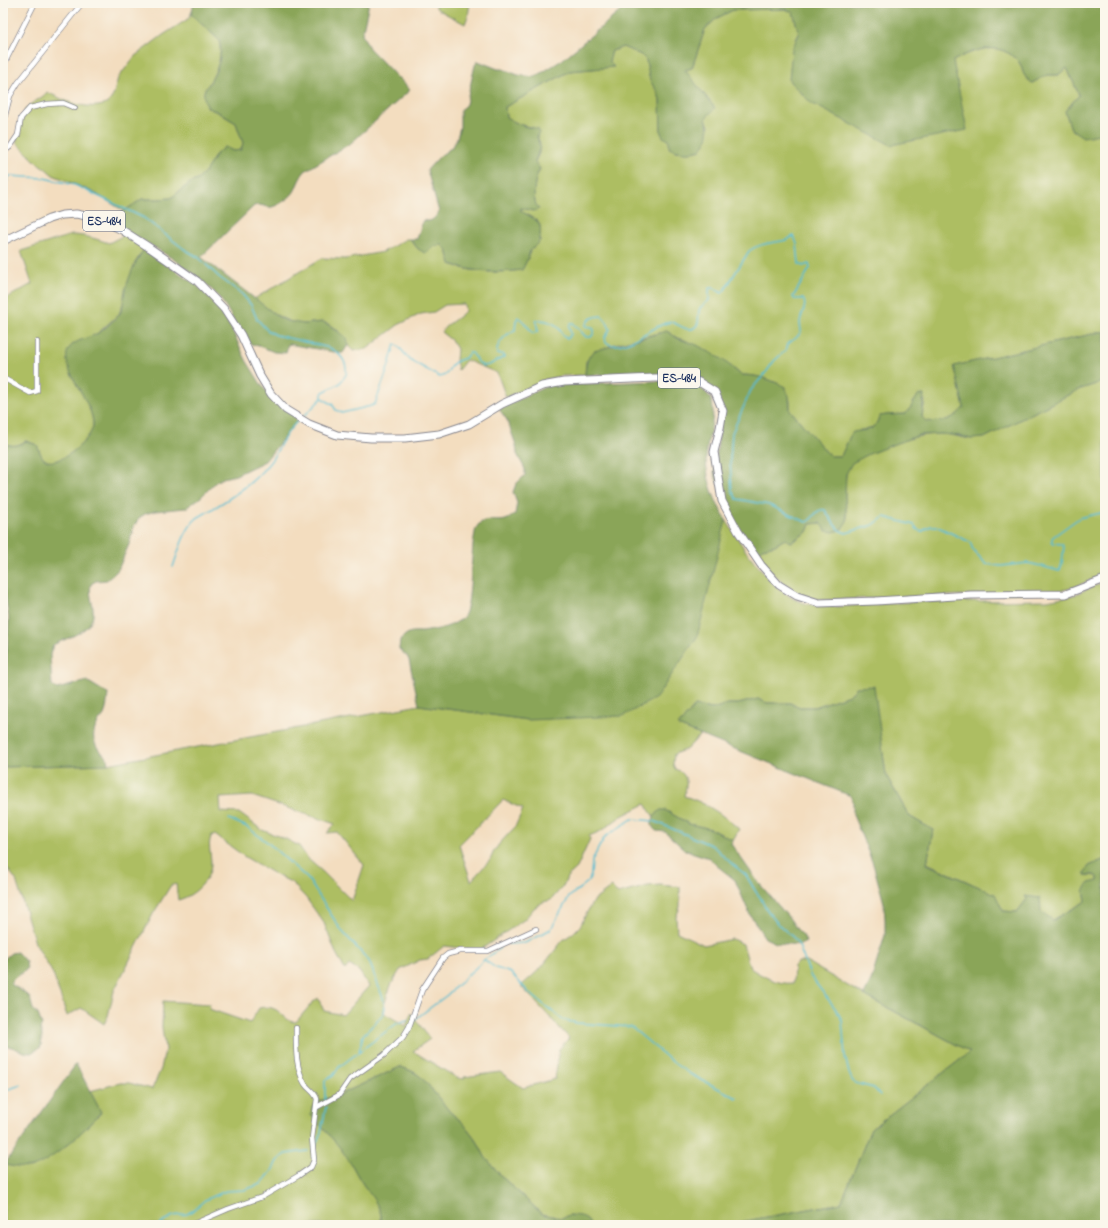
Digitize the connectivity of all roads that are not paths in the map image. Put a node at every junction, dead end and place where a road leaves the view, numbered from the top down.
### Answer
1 (35, 3) edge
2 (82, 3) edge
3 (3, 66) edge
4 (75, 108) dead end
5 (4, 112) edge
6 (3, 123) edge
7 (3, 152) edge
8 (3, 241) edge
9 (37, 342) dead end
10 (3, 378) edge
11 (1105, 580) edge
12 (536, 929) dead end
13 (296, 1028) dead end
14 (317, 1107) junction
15 (191, 1225) edge

1 - 3 street
2 - 5 street
4 - 7 street
5 - 6 street
8 - 11 main road, ES-484
9 - 10 street
12 - 14 street
13 - 14 street
14 - 15 street

